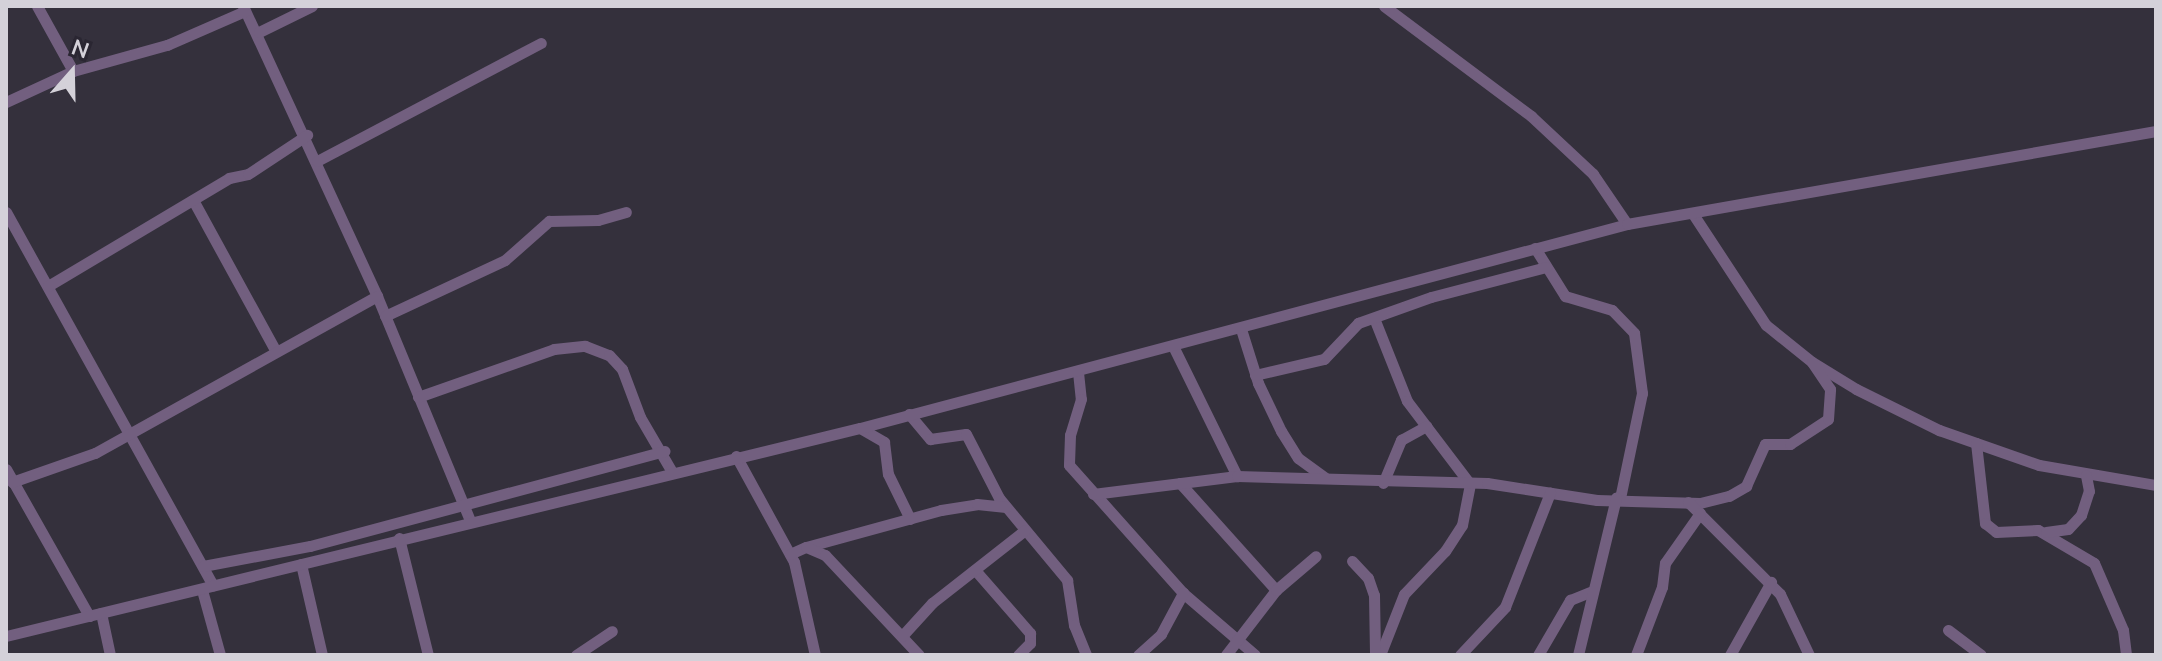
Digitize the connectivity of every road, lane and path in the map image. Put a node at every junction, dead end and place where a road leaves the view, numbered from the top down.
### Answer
1 (37, 6) edge
2 (312, 6) edge
3 (1384, 6) edge
4 (244, 8) edge
5 (259, 32) junction
6 (541, 43) dead end
7 (73, 71) junction
8 (6, 102) edge
9 (2156, 131) edge
10 (307, 135) junction
11 (317, 161) junction
12 (193, 200) junction
13 (6, 212) edge
14 (626, 212) dead end
15 (1693, 214) junction
16 (1627, 224) junction
17 (1535, 248) junction
18 (1546, 267) junction
19 (48, 286) junction
20 (377, 296) junction
21 (385, 316) junction
22 (1374, 318) junction
23 (1241, 329) junction
24 (1174, 348) junction
25 (275, 350) junction
26 (1812, 362) junction
27 (1078, 372) junction
28 (1255, 375) junction
29 (418, 397) junction
30 (909, 414) junction
31 (1426, 426) junction
32 (860, 428) junction
33 (129, 435) junction
34 (1976, 443) junction
35 (664, 451) junction
36 (736, 456) junction
37 (6, 469) edge
38 (672, 472) junction
39 (2086, 475) junction
40 (1237, 476) junction
41 (1327, 479) junction
42 (12, 482) junction
43 (1180, 483) junction
44 (1383, 483) junction
45 (1470, 484) junction
46 (2156, 485) edge
47 (1526, 487) junction
48 (1550, 493) junction
49 (1093, 494) junction
50 (1618, 498) junction
51 (1687, 502) junction
52 (463, 503) junction
53 (1011, 508) junction
54 (1540, 509) junction
55 (1700, 513) junction
56 (910, 519) junction
57 (470, 521) junction
58 (1025, 530) junction
59 (2046, 532) junction
60 (399, 538) junction
61 (806, 547) junction
62 (790, 554) junction
63 (1316, 556) dead end
64 (1352, 561) dead end
65 (301, 564) junction
66 (203, 566) junction
67 (975, 570) junction
68 (1771, 582) junction
69 (207, 588) junction
70 (1276, 590) junction
71 (1590, 592) junction
72 (1183, 593) junction
73 (95, 615) junction
74 (1948, 630) dead end
75 (612, 631) dead end
76 (6, 636) edge
77 (902, 636) junction
78 (1240, 640) junction
79 (110, 655) edge
80 (220, 655) edge
81 (322, 655) edge
82 (428, 655) edge
83 (576, 655) edge
84 (815, 655) edge
85 (919, 655) edge
86 (1018, 655) edge
87 (1086, 655) edge
88 (1138, 655) edge
89 (1226, 655) edge
90 (1255, 655) edge
91 (1377, 655) edge
92 (1460, 655) edge
93 (1538, 655) edge
94 (1578, 655) edge
95 (1636, 655) edge
96 (1730, 655) edge
97 (1809, 655) edge
98 (1981, 655) edge
99 (2126, 655) edge

1 - 7 street
2 - 5 street
3 - 16 street
4 - 5 street
4 - 7 street
5 - 10 street
6 - 11 street
7 - 8 street
9 - 15 street
10 - 11 street
10 - 12 street
11 - 20 street
12 - 19 street
12 - 25 street
13 - 19 street
14 - 21 street
15 - 16 street
15 - 26 street
16 - 17 street
17 - 18 street
17 - 23 street
18 - 22 street
18 - 50 street
19 - 33 street
20 - 21 street
20 - 25 street
21 - 29 street
22 - 28 street
22 - 31 street
23 - 24 street
23 - 28 street
24 - 27 street
24 - 40 street
25 - 33 street
26 - 34 street
26 - 51 street
27 - 30 street
27 - 49 street
28 - 41 street
29 - 35 street
29 - 52 street
30 - 32 street
30 - 53 street
31 - 44 street
31 - 45 street
32 - 36 street
32 - 56 street
33 - 42 street
33 - 66 street
34 - 39 street
34 - 59 street
35 - 38 street
35 - 52 street
36 - 38 street
36 - 62 street
37 - 42 street
38 - 57 street
39 - 46 street
39 - 59 street
40 - 41 street
40 - 43 street
41 - 44 street
42 - 73 street
43 - 49 street
43 - 70 street
44 - 45 street
45 - 47 street
45 - 91 street
47 - 48 street
47 - 54 street
48 - 50 street
48 - 54 street
49 - 72 street
50 - 51 street
50 - 71 street
51 - 55 street
52 - 57 street
52 - 66 street
53 - 56 street
53 - 58 street
54 - 92 street
55 - 68 street
55 - 95 street
56 - 61 street
57 - 60 street
58 - 67 street
58 - 87 street
59 - 99 street
60 - 65 street
60 - 82 street
61 - 62 street
61 - 77 street
62 - 84 street
63 - 70 street
64 - 91 street
65 - 69 street
65 - 81 street
66 - 69 street
67 - 77 street
67 - 86 street
68 - 96 street
68 - 97 street
69 - 73 street
69 - 80 street
70 - 78 street
71 - 93 street
71 - 94 street
72 - 78 street
72 - 88 street
73 - 76 street
73 - 79 street
74 - 98 street
75 - 83 street
77 - 85 street
78 - 89 street
78 - 90 street

